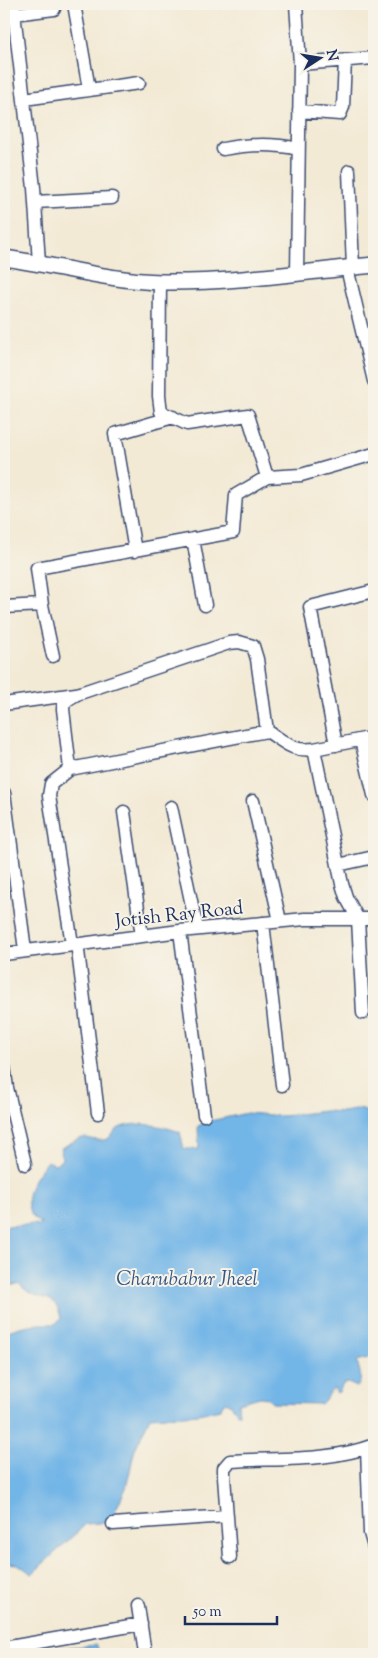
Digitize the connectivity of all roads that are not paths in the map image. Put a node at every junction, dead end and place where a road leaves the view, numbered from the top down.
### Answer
1 (74, 4) edge
2 (296, 4) edge
3 (14, 9) edge
4 (54, 9) dead end
5 (374, 58) edge
6 (345, 60) junction
7 (300, 64) junction
8 (139, 83) dead end
9 (88, 90) junction
10 (24, 100) junction
11 (299, 111) junction
12 (224, 149) dead end
13 (298, 149) junction
14 (349, 171) dead end
15 (112, 198) dead end
16 (35, 202) junction
17 (4, 258) edge
18 (38, 263) junction
19 (374, 265) edge
20 (350, 268) junction
21 (297, 274) junction
22 (160, 282) junction
23 (374, 381) edge
24 (173, 417) junction
25 (374, 454) edge
26 (267, 477) junction
27 (193, 539) junction
28 (134, 551) junction
29 (374, 592) edge
30 (42, 605) junction
31 (205, 605) dead end
32 (4, 607) edge
33 (53, 656) dead end
34 (76, 694) junction
35 (4, 704) edge
36 (267, 731) junction
37 (374, 737) edge
38 (361, 740) junction
39 (336, 745) junction
40 (314, 750) junction
41 (70, 769) junction
42 (4, 793) edge
43 (374, 795) edge
44 (253, 801) dead end
45 (171, 807) dead end
46 (124, 812) dead end
47 (374, 857) edge
48 (338, 865) junction
49 (358, 919) junction
50 (374, 919) edge
51 (280, 921) junction
52 (263, 923) junction
53 (197, 929) junction
54 (180, 931) junction
55 (142, 936) junction
56 (74, 944) junction
57 (25, 950) junction
58 (4, 954) edge
59 (363, 1013) dead end
60 (4, 1066) edge
61 (282, 1085) dead end
62 (5, 1088) edge
63 (98, 1112) dead end
64 (204, 1115) dead end
65 (25, 1164) dead end
66 (371, 1446) edge
67 (227, 1516) junction
68 (113, 1524) dead end
69 (374, 1547) edge
70 (230, 1557) dead end
71 (138, 1606) dead end
72 (141, 1624) junction
73 (4, 1648) edge
74 (145, 1654) edge

1 - 9 street
2 - 7 street
3 - 4 street
3 - 10 street
5 - 6 street
6 - 7 street
6 - 11 street
7 - 11 street
8 - 9 street
9 - 10 street
10 - 16 street
11 - 13 street
12 - 13 street
13 - 21 street
14 - 20 street
15 - 16 street
16 - 18 street
17 - 18 street
18 - 22 street
19 - 20 street
20 - 21 street
20 - 23 street
21 - 22 street
22 - 24 street
24 - 26 street
24 - 28 street
25 - 26 street
26 - 27 street
27 - 28 street
27 - 31 street
28 - 30 street
29 - 39 street
30 - 32 street
30 - 33 street
34 - 35 street
34 - 36 street
34 - 41 street
36 - 40 street
36 - 41 street
37 - 38 street
38 - 39 street
38 - 43 street
39 - 40 street
40 - 48 street
41 - 56 street
42 - 57 street
44 - 51 street
45 - 53 street
46 - 55 street
47 - 48 street
48 - 49 street
49 - 50 street, Jotish Ray Road
49 - 51 street, Jotish Ray Road
49 - 59 street
51 - 52 street, Jotish Ray Road
52 - 53 street, Jotish Ray Road
52 - 61 street
53 - 54 street, Jotish Ray Road
54 - 55 street, Jotish Ray Road
54 - 64 street
55 - 56 street, Jotish Ray Road
56 - 57 street, Jotish Ray Road
56 - 63 street
57 - 58 street, Jotish Ray Road
60 - 62 street
62 - 65 street
66 - 67 street
66 - 69 street
67 - 68 street
67 - 70 street
71 - 72 street
72 - 73 street
72 - 74 street

